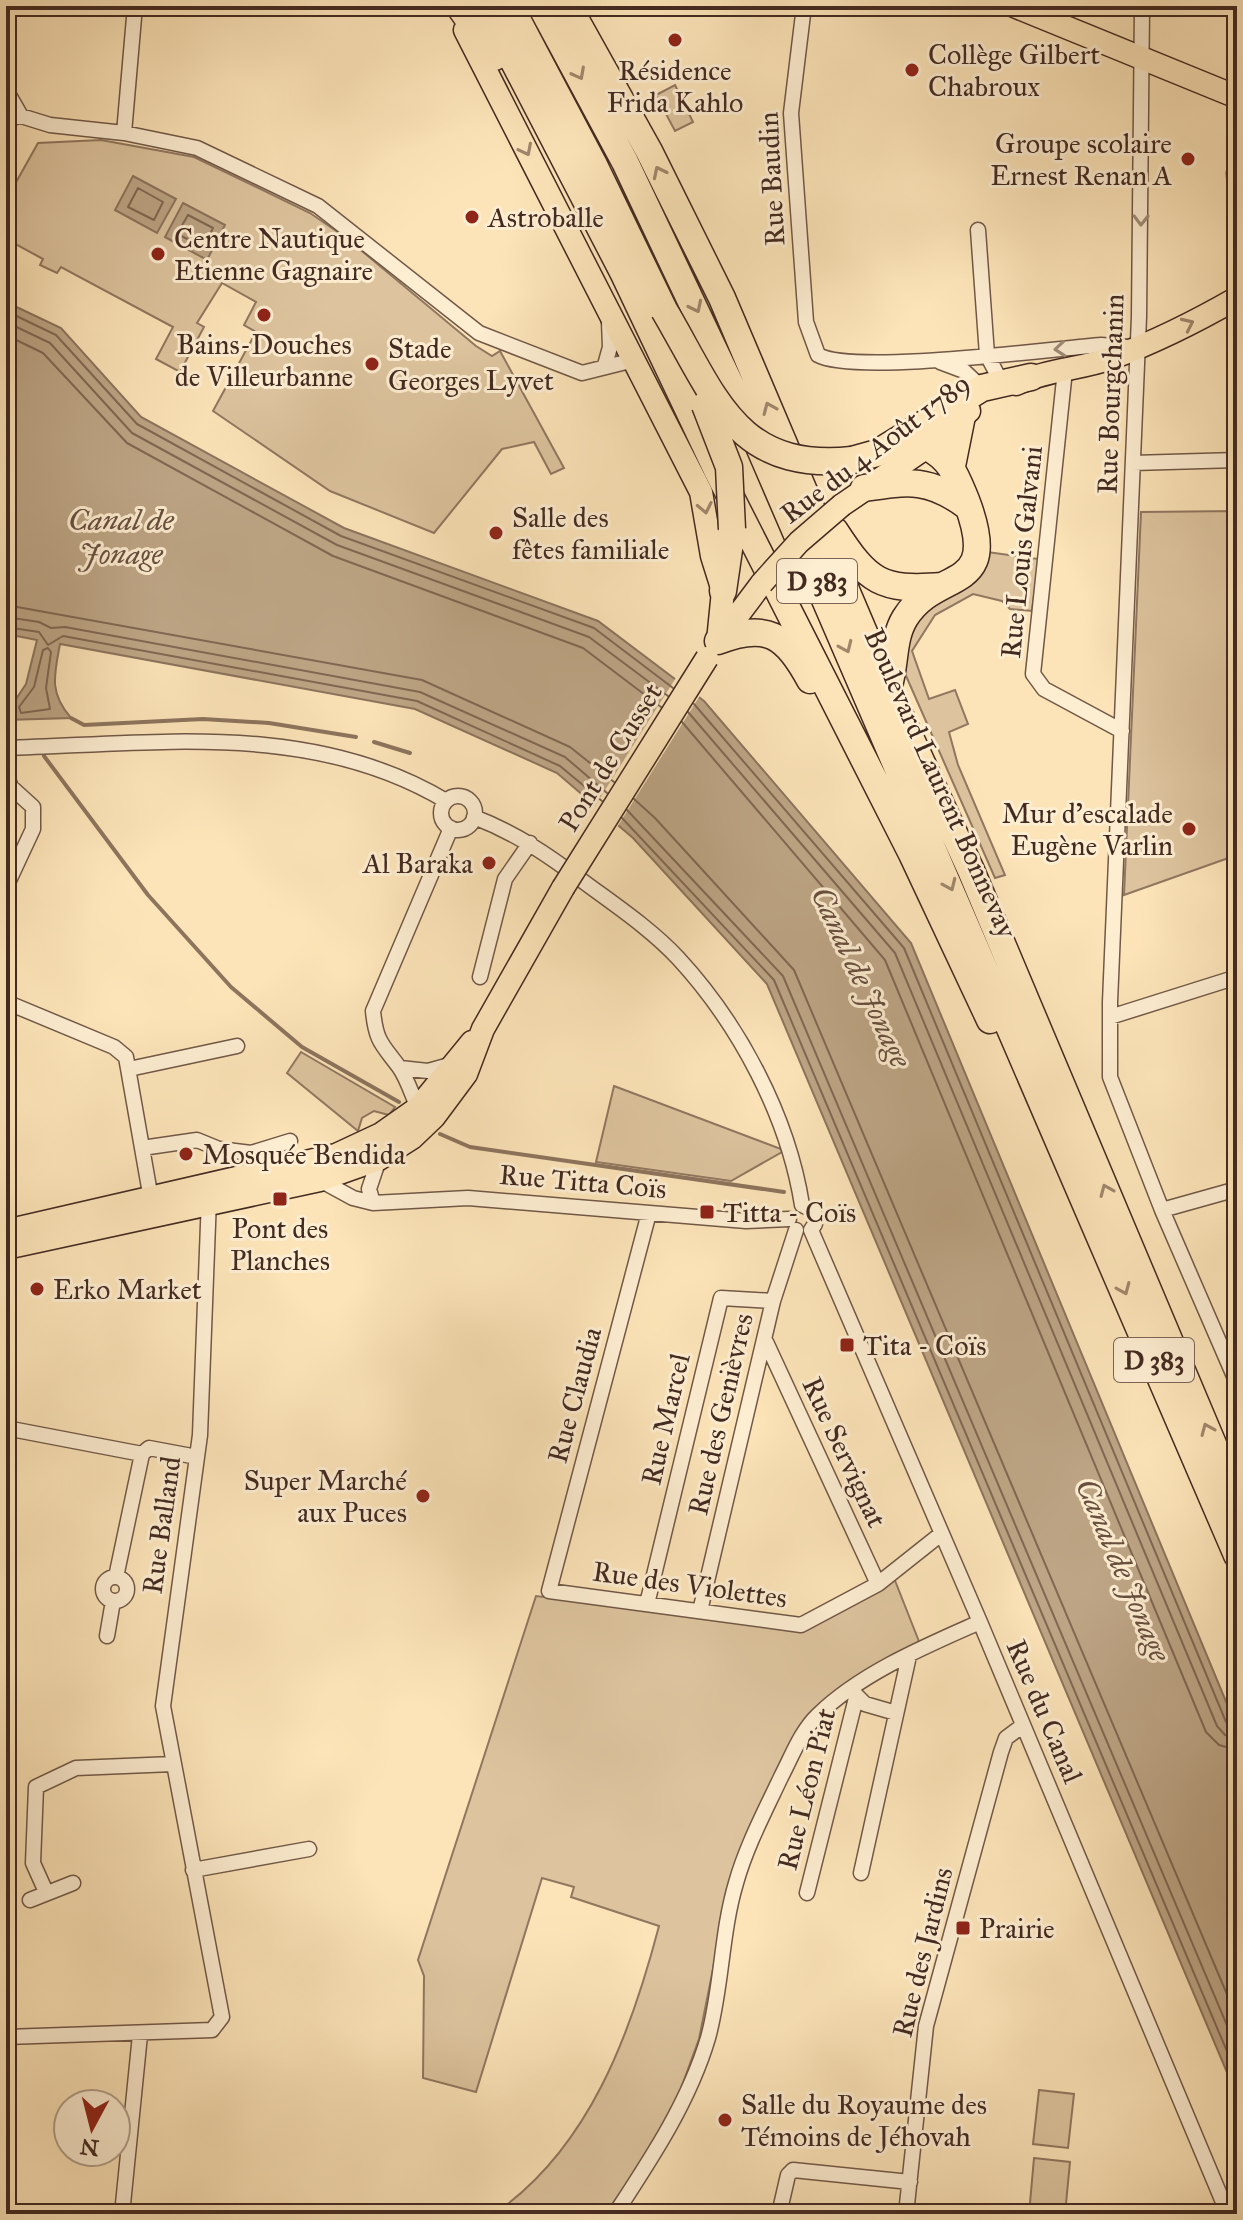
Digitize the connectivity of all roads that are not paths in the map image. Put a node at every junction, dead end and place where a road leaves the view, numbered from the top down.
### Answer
1 (135, 6) edge
2 (453, 6) edge
3 (459, 6) edge
4 (485, 6) edge
5 (541, 6) edge
6 (568, 6) edge
7 (804, 6) edge
8 (1014, 6) edge
9 (1142, 6) edge
10 (1218, 6) edge
11 (1237, 9) edge
12 (511, 11) edge
13 (1141, 58) junction
14 (6, 90) edge
15 (1237, 97) edge
16 (13, 117) edge
17 (124, 133) junction
18 (1237, 166) edge
19 (1237, 208) edge
20 (978, 230) dead end
21 (601, 297) junction
22 (1237, 298) edge
23 (664, 310) junction
24 (1138, 347) junction
25 (979, 356) junction
26 (634, 360) junction
27 (932, 360) junction
28 (605, 365) junction
29 (1065, 370) junction
30 (1031, 377) junction
31 (980, 381) junction
32 (962, 416) junction
33 (927, 447) junction
34 (1237, 460) edge
35 (1133, 463) junction
36 (952, 466) junction
37 (864, 488) junction
38 (811, 505) junction
39 (968, 507) junction
40 (743, 534) junction
41 (946, 586) junction
42 (723, 591) junction
43 (712, 650) junction
44 (888, 689) junction
45 (1122, 731) junction
46 (6, 748) edge
47 (6, 774) edge
48 (446, 801) junction
49 (474, 817) junction
50 (451, 828) junction
51 (530, 843) junction
52 (912, 854) junction
53 (6, 887) edge
54 (480, 977) dead end
55 (1237, 977) edge
56 (6, 1002) edge
57 (1110, 1017) junction
58 (483, 1029) junction
59 (237, 1046) dead end
60 (454, 1064) junction
61 (400, 1068) junction
62 (129, 1069) junction
63 (419, 1115) junction
64 (290, 1141) dead end
65 (142, 1148) junction
66 (379, 1159) junction
67 (1071, 1165) junction
68 (320, 1180) junction
69 (1237, 1189) edge
70 (209, 1194) junction
71 (151, 1199) junction
72 (373, 1203) junction
73 (802, 1205) junction
74 (1162, 1210) junction
75 (649, 1213) junction
76 (798, 1227) junction
77 (6, 1231) edge
78 (80, 1232) junction
79 (6, 1248) edge
80 (773, 1301) junction
81 (766, 1342) junction
82 (1237, 1383) edge
83 (6, 1428) edge
84 (142, 1454) junction
85 (197, 1457) junction
86 (1237, 1501) edge
87 (941, 1534) junction
88 (1237, 1555) edge
89 (878, 1584) junction
90 (549, 1591) joint
91 (647, 1604) junction
92 (700, 1611) junction
93 (980, 1622) junction
94 (107, 1636) dead end
95 (909, 1656) junction
96 (854, 1693) junction
97 (896, 1713) junction
98 (1022, 1726) junction
99 (173, 1764) junction
100 (309, 1849) dead end
101 (193, 1870) junction
102 (861, 1873) dead end
103 (73, 1883) dead end
104 (46, 1892) junction
105 (807, 1893) dead end
106 (30, 1900) dead end
107 (140, 2035) junction
108 (6, 2037) edge
109 (910, 2182) junction
110 (122, 2214) edge
111 (615, 2214) edge
112 (779, 2214) edge
113 (906, 2214) edge
114 (1228, 2214) edge

1 - 17 street
2 -> 21 main road
3 - 40 highway
4 - 40 highway
5 -> 67 highway, Boulevard Laurent Bonnevay / D 383
38 -> 6 highway, Boulevard Laurent Bonnevay / D 383
7 - 27 street, Rue Baudin
8 - 13 main road
9 - 13 street, Rue Bourgchanin
10 - 11 street
12 - 23 highway
13 - 15 main road
13 -> 24 street, Rue Bourgchanin
14 - 16 street
16 - 17 street
17 - 28 street
18 - 19 street
20 - 25 street
21 - 26 main road
21 - 28 street
24 -> 22 main road, Rue du 4 Août 1789
23 - 31 highway, bridge
23 - 40 highway, bridge
24 -> 25 street
24 - 29 main road, Rue du 4 Août 1789
24 - 35 street, Rue Bourgchanin
25 - 27 street
25 - 31 street
25 - 31 street
26 - 28 street
26 -> 42 main road
27 - 31 street
29 - 30 main road, Rue du 4 Août 1789
29 - 45 street, Rue Louis Galvani
30 - 31 highway
30 - 32 main road, Rue du 4 Août 1789
32 - 33 main road, Rue du 4 Août 1789
32 - 36 highway
33 - 36 highway
33 - 37 main road, Rue du 4 Août 1789
34 - 35 street
35 - 45 street, Rue Bourgchanin
36 - 39 highway
37 - 39 highway
37 - 43 main road, Rue du 4 Août 1789, bridge
38 - 41 highway
38 - 44 highway, Boulevard Laurent Bonnevay / D 383
39 - 41 highway
40 - 42 highway
40 - 52 highway
41 - 44 highway
42 - 43 main road
43 - 52 highway
43 - 58 main road, Pont de Cusset, bridge
86 -> 44 highway, Boulevard Laurent Bonnevay / D 383
45 - 57 street
46 - 48 street
47 - 53 street
48 - 49 street
48 - 50 street
49 - 50 street
49 - 51 street
50 - 61 street
51 - 54 street
51 - 73 street
52 - 67 highway
55 - 57 street
56 - 62 street
57 - 74 street
58 - 60 main road
58 - 63 main road
59 - 62 street
60 - 61 street
60 - 63 main road
61 - 63 street
62 - 65 street
63 - 66 main road
63 - 70 main road
64 - 65 street
65 - 71 street
66 - 68 main road
66 - 72 street
67 -> 88 highway, Boulevard Laurent Bonnevay / D 383
68 - 70 main road
68 - 72 street, Rue Titta Coïs
69 - 74 street
70 - 71 main road
70 - 78 main road
70 - 85 street, Rue Balland
71 - 77 main road
71 - 78 main road
72 - 75 street, Rue Titta Coïs
73 - 76 street
73 - 76 street, Rue du Canal
74 - 82 street
75 - 76 street, Rue Titta Coïs
75 - 90 street, Rue Claudia
76 - 80 street, Rue des Genièvres
76 - 87 street, Rue du Canal
78 - 79 main road
80 - 81 street, Rue des Genièvres
80 - 91 street, Rue Marcel
81 - 89 street, Rue Servignat
81 - 92 street, Rue des Genièvres
83 - 84 street
84 - 85 street
84 - 94 street
85 - 99 street, Rue Balland
87 - 89 street, Rue des Violettes
87 - 93 street, Rue du Canal
89 - 92 street, Rue des Violettes
90 - 91 street, Rue des Violettes
91 - 92 street, Rue des Violettes
93 - 95 street, Rue Léon Piat
93 - 98 street, Rue du Canal
95 - 96 street, Rue Léon Piat
95 - 97 street
96 - 97 street, Rue Léon Piat
96 - 105 street, Rue Léon Piat
96 - 111 street
97 - 102 street
98 - 109 street, Rue des Jardins
98 - 114 street, Rue du Canal
99 - 101 street, Rue Balland
99 - 104 street
100 - 101 street
101 - 107 street, Rue Balland
103 - 104 street
104 - 106 street
107 - 108 street
107 - 110 street
109 - 112 street
109 - 113 street, Rue des Jardins

